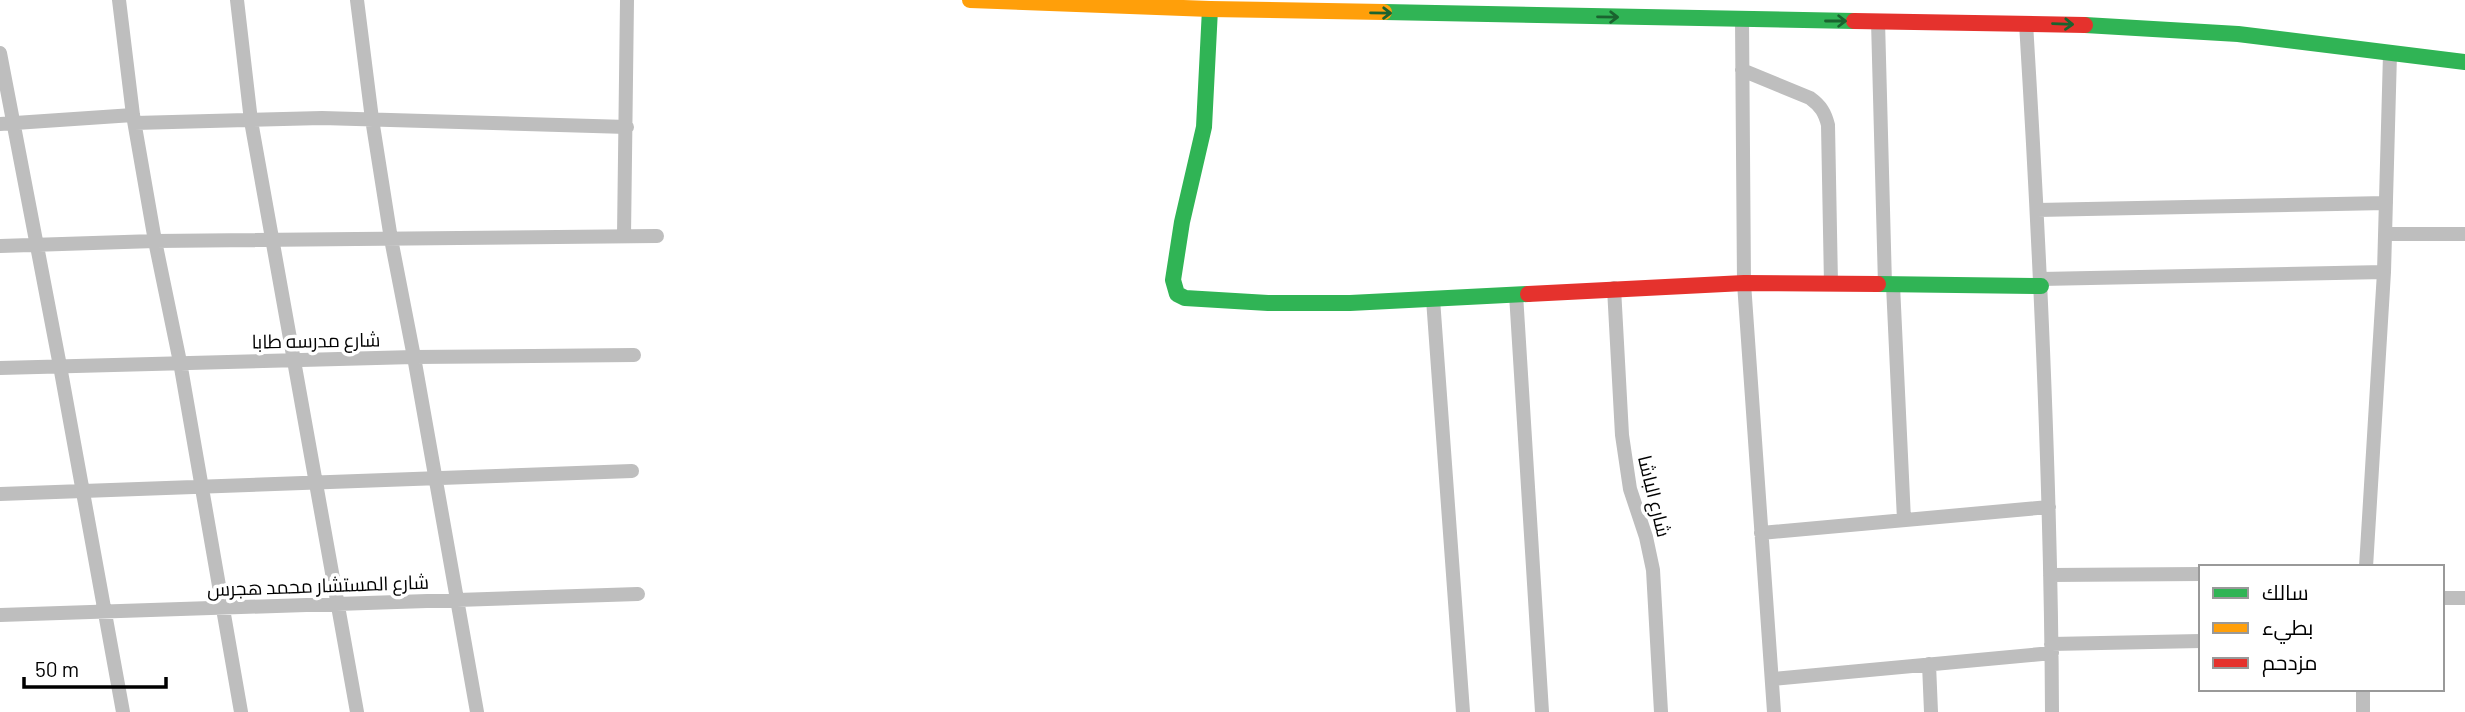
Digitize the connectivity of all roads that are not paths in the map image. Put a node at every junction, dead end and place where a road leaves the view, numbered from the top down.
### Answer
1 (119, 0) edge
2 (237, 0) edge
3 (357, 0) edge
4 (627, 0) edge
5 (970, 0) edge
6 (1210, 9) junction
7 (1742, 20) junction
8 (1878, 21) junction
9 (2026, 23) junction
10 (0, 53) edge
11 (2390, 54) junction
12 (2465, 62) edge
13 (1742, 71) junction
14 (134, 119) junction
15 (372, 119) junction
16 (251, 121) junction
17 (7, 124) edge
18 (627, 127) junction
19 (2386, 203) junction
20 (2037, 210) junction
21 (2386, 234) junction
22 (2465, 234) edge
23 (624, 236) junction
24 (657, 236) dead end
25 (390, 239) junction
26 (272, 240) junction
27 (155, 242) junction
28 (37, 245) junction
29 (0, 246) edge
30 (2384, 272) junction
31 (1744, 283) junction
32 (2041, 283) junction
33 (1831, 284) junction
34 (1889, 285) junction
35 (1614, 288) junction
36 (1516, 294) junction
37 (1433, 299) junction
38 (634, 355) dead end
39 (414, 357) junction
40 (294, 360) junction
41 (180, 362) junction
42 (60, 366) junction
43 (0, 368) edge
44 (632, 471) dead end
45 (435, 478) junction
46 (317, 483) junction
47 (201, 487) junction
48 (82, 491) junction
49 (0, 494) edge
50 (2049, 507) junction
51 (1904, 520) junction
52 (1762, 533) junction
53 (2366, 565) edge
54 (2199, 574) edge
55 (2050, 575) junction
56 (638, 594) dead end
57 (2444, 598) edge
58 (2465, 598) edge
59 (457, 600) junction
60 (338, 604) junction
61 (223, 608) junction
62 (105, 612) junction
63 (0, 615) edge
64 (2199, 641) edge
65 (2052, 648) junction
66 (1929, 664) junction
67 (1772, 679) junction
68 (2363, 691) edge
69 (123, 712) edge
70 (241, 712) edge
71 (357, 712) edge
72 (477, 712) edge
73 (1463, 712) edge
74 (1542, 712) edge
75 (1661, 712) edge
76 (1774, 712) edge
77 (1931, 712) edge
78 (2052, 712) edge
79 (2363, 712) edge

1 - 14 street
2 - 16 street
3 - 15 street
4 - 18 street
5 - 6 street
6 -> 7 street
6 - 37 street
7 -> 8 street
7 - 13 street
8 - 9 street
8 - 34 street
9 -> 11 street
9 - 20 street
10 - 17 street
11 - 12 street
11 - 19 street
13 - 31 street
13 - 33 street
14 - 16 street
14 - 17 street
14 - 27 street
15 - 16 street
15 - 18 street
15 - 25 street
16 - 26 street
17 - 28 street
18 - 23 street
19 - 20 street
19 - 21 street
20 - 32 street
21 - 22 street
21 - 30 street
23 - 24 street
23 - 25 street
25 - 26 street
25 - 39 street
26 - 27 street
26 - 40 street
27 - 28 street
27 - 41 street
28 - 29 street
28 - 42 street
30 - 32 street
30 - 53 street
31 - 33 street
31 - 35 street
31 - 52 street
32 - 34 street
32 - 50 street
33 - 34 street
34 - 51 street
35 - 36 street
35 - 75 street, شارع الباشا
36 - 37 street
36 - 74 street
37 - 73 street
38 - 39 street, شارع مدرسه طابا
39 - 40 street, شارع مدرسه طابا
39 - 45 street
40 - 41 street, شارع مدرسه طابا
40 - 46 street
41 - 42 street, شارع مدرسه طابا
41 - 47 street
42 - 43 street, شارع مدرسه طابا
42 - 48 street
44 - 45 street
45 - 46 street
45 - 59 street
46 - 47 street
46 - 60 street
47 - 48 street
47 - 61 street
48 - 49 street
48 - 62 street
50 - 51 street
50 - 55 street
51 - 52 street
52 - 67 street
54 - 55 street
55 - 65 street
56 - 59 street, شارع المستشار محمد هجرس
57 - 58 street
59 - 60 street, شارع المستشار محمد هجرس
59 - 72 street
60 - 61 street, شارع المستشار محمد هجرس
60 - 71 street
61 - 62 street, شارع المستشار محمد هجرس
61 - 70 street
62 - 63 street, شارع المستشار محمد هجرس
62 - 69 street
64 - 65 street
65 - 66 street
65 - 78 street
66 - 67 street
66 - 77 street
67 - 76 street
68 - 79 street

